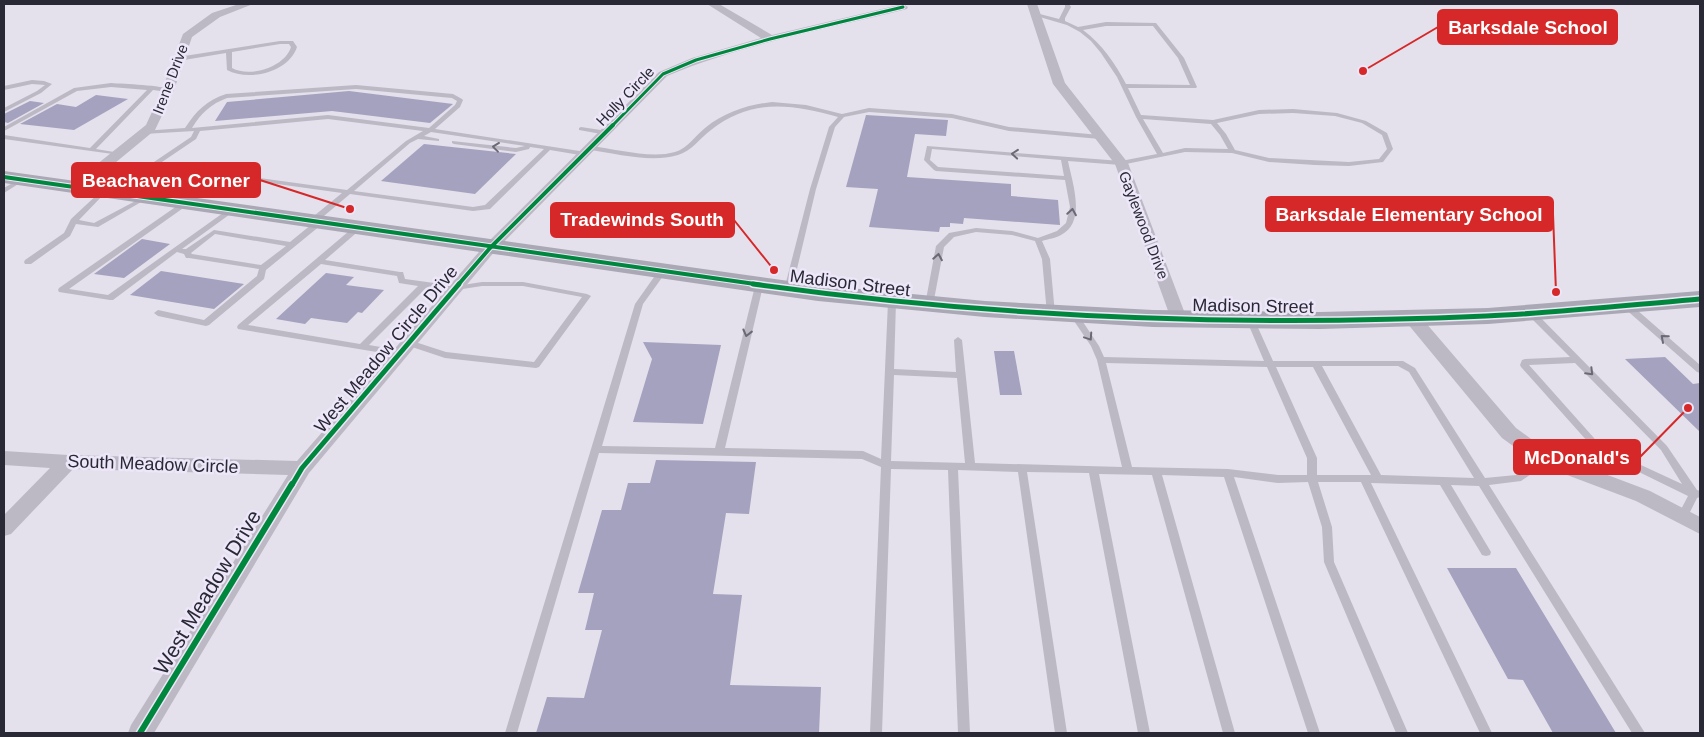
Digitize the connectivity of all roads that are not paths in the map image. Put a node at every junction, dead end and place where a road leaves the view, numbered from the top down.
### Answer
1 (248, 4) edge
2 (712, 4) edge
3 (1067, 4) edge
4 (903, 7) dead end
5 (1034, 10) edge
6 (1062, 23) junction
7 (1077, 29) junction
8 (770, 38) junction
9 (229, 51) junction
10 (178, 59) junction
11 (1125, 86) junction
12 (4, 88) edge
13 (152, 88) junction
14 (168, 90) junction
15 (4, 110) edge
16 (842, 116) junction
17 (1139, 117) junction
18 (1213, 122) junction
19 (4, 129) edge
20 (198, 129) junction
21 (581, 129) dead end
22 (186, 130) junction
23 (430, 130) junction
24 (144, 132) junction
25 (607, 133) junction
26 (4, 137) edge
27 (417, 137) junction
28 (1100, 137) junction
29 (437, 140) dead end
30 (454, 142) dead end
31 (537, 146) junction
32 (549, 148) junction
33 (90, 150) junction
34 (588, 151) junction
35 (1232, 151) junction
36 (118, 154) junction
37 (1161, 155) junction
38 (1064, 158) junction
39 (1120, 164) junction
40 (226, 175) junction
41 (1068, 178) junction
42 (9, 183) edge
43 (76, 188) junction
44 (103, 192) junction
45 (350, 192) junction
46 (145, 198) junction
47 (184, 204) junction
48 (230, 210) junction
49 (74, 221) junction
50 (315, 222) junction
51 (358, 228) junction
52 (1038, 240) junction
53 (292, 245) junction
54 (490, 248) junction
55 (177, 250) junction
56 (187, 252) junction
57 (319, 261) junction
58 (28, 262) dead end
59 (263, 267) junction
60 (662, 272) junction
61 (424, 285) junction
62 (759, 286) junction
63 (456, 288) junction
64 (788, 290) junction
65 (1700, 299) edge
66 (892, 302) junction
67 (929, 305) junction
68 (1626, 305) junction
69 (158, 313) dead end
70 (1531, 313) junction
71 (1063, 314) junction
72 (1179, 319) junction
73 (1414, 319) junction
74 (1251, 321) junction
75 (958, 340) dead end
76 (363, 346) junction
77 (405, 348) junction
78 (1101, 360) junction
79 (1578, 360) junction
80 (1270, 364) junction
81 (1316, 364) junction
82 (1700, 370) edge
83 (890, 372) junction
84 (961, 375) junction
85 (596, 449) junction
86 (719, 452) junction
87 (4, 458) edge
88 (1545, 459) junction
89 (68, 462) junction
90 (886, 465) junction
91 (953, 467) junction
92 (970, 467) junction
93 (302, 468) junction
94 (1022, 468) junction
95 (1093, 470) junction
96 (1128, 471) junction
97 (1156, 471) junction
98 (1228, 473) junction
99 (1312, 479) junction
100 (1364, 479) junction
101 (1380, 480) junction
102 (1444, 482) junction
103 (1482, 482) junction
104 (1697, 494) edge
105 (1682, 517) junction
106 (1700, 526) edge
107 (4, 528) edge
108 (1486, 552) dead end
109 (140, 733) edge
110 (511, 733) edge
111 (876, 733) edge
112 (964, 733) edge
113 (1061, 733) edge
114 (1144, 733) edge
115 (1230, 733) edge
116 (1314, 733) edge
117 (1402, 733) edge
118 (1486, 733) edge
119 (1639, 733) edge

1 - 10 street, Irene Drive
2 - 8 street
3 - 6 lane
4 - 8 street, Holly Circle
5 - 6 lane
5 - 28 street, Gaylewood Drive
6 - 7 lane
7 - 11 lane
7 - 11 lane
8 - 25 street, Holly Circle
9 - 9 lane
9 - 10 lane
10 - 14 street, Irene Drive
11 - 17 lane
12 - 15 lane
13 - 14 lane
13 - 19 lane
13 - 33 lane
14 - 24 street, Irene Drive
16 - 28 lane
16 - 34 lane
16 - 64 lane
17 - 18 lane
17 - 37 lane
18 - 35 lane
18 - 35 lane
20 - 22 lane
20 - 23 lane
20 - 40 lane
21 - 25 lane
22 - 23 lane
22 - 24 lane
23 - 27 lane
23 - 31 lane
24 - 36 street, Irene Drive
25 - 34 street, Holly Circle
26 - 33 lane
27 - 29 lane
27 - 45 lane
28 - 39 street, Gaylewood Drive
31 -> 30 lane
31 - 32 lane
32 - 34 lane
32 - 45 lane
33 - 36 lane
34 - 54 street, Holly Circle
35 - 37 lane
36 - 43 street, Irene Drive
37 - 39 lane
38 - 39 lane
38 - 41 lane
38 -> 41 lane
39 - 72 street, Gaylewood Drive
40 - 45 lane
40 - 47 lane
52 -> 41 lane
42 - 43 main road, Madison Street
43 - 44 main road, Madison Street
44 - 46 main road, Madison Street
44 - 49 lane
45 - 50 lane
46 - 47 main road, Madison Street
46 - 49 lane
47 - 48 main road, Madison Street
47 - 55 lane
48 - 50 main road, Madison Street
48 - 55 lane
49 - 58 lane
50 - 51 main road, Madison Street
50 - 53 lane
51 - 54 main road, Madison Street
51 - 57 lane
67 -> 52 lane
52 - 71 lane
53 - 56 lane
53 - 59 lane
54 - 60 main road, Madison Street
54 - 63 street, West Meadow Circle Drive
55 - 56 lane
56 - 59 lane
57 - 61 lane
57 - 76 lane
59 - 69 lane
60 - 62 main road, Madison Street
60 - 85 lane
61 - 63 lane
61 - 76 lane
62 - 64 main road, Madison Street
62 -> 86 lane
63 - 77 street, West Meadow Circle Drive
63 - 77 lane
64 - 66 main road, Madison Street
65 - 68 main road, Madison Street
66 - 67 main road, Madison Street
66 - 83 lane
67 - 71 main road, Madison Street
68 - 70 main road, Madison Street
82 -> 68 lane
70 - 73 main road, Madison Street
70 - 79 lane
71 - 72 main road, Madison Street
71 -> 78 lane
72 - 74 main road, Madison Street
73 - 74 main road, Madison Street
73 - 88 street
74 - 80 lane
75 - 84 lane
76 - 77 lane
77 - 93 street, West Meadow Circle Drive
78 - 80 lane
78 - 96 lane
79 -> 104 lane
79 - 104 lane
80 - 81 lane
80 - 99 lane
81 - 101 lane
81 - 103 lane
83 - 84 lane
83 - 90 lane
84 - 92 lane
85 - 86 lane
85 - 110 lane
86 - 90 lane
87 - 89 street, South Meadow Circle
88 - 103 lane
88 - 105 street
89 - 93 street, South Meadow Circle
89 - 107 street
90 - 91 lane
90 - 111 lane
91 - 92 lane
91 - 112 lane
92 - 94 lane
93 - 109 street, West Meadow Drive
94 - 95 lane
94 - 113 lane
95 - 96 lane
95 - 114 lane
96 - 97 lane
97 - 98 lane
97 - 115 lane
98 - 99 lane
98 - 116 lane
99 - 100 lane
99 - 117 lane
100 - 101 lane
100 - 118 lane
101 - 102 lane
102 - 103 lane
102 - 108 lane
103 - 119 lane
104 - 105 lane
105 - 106 street

